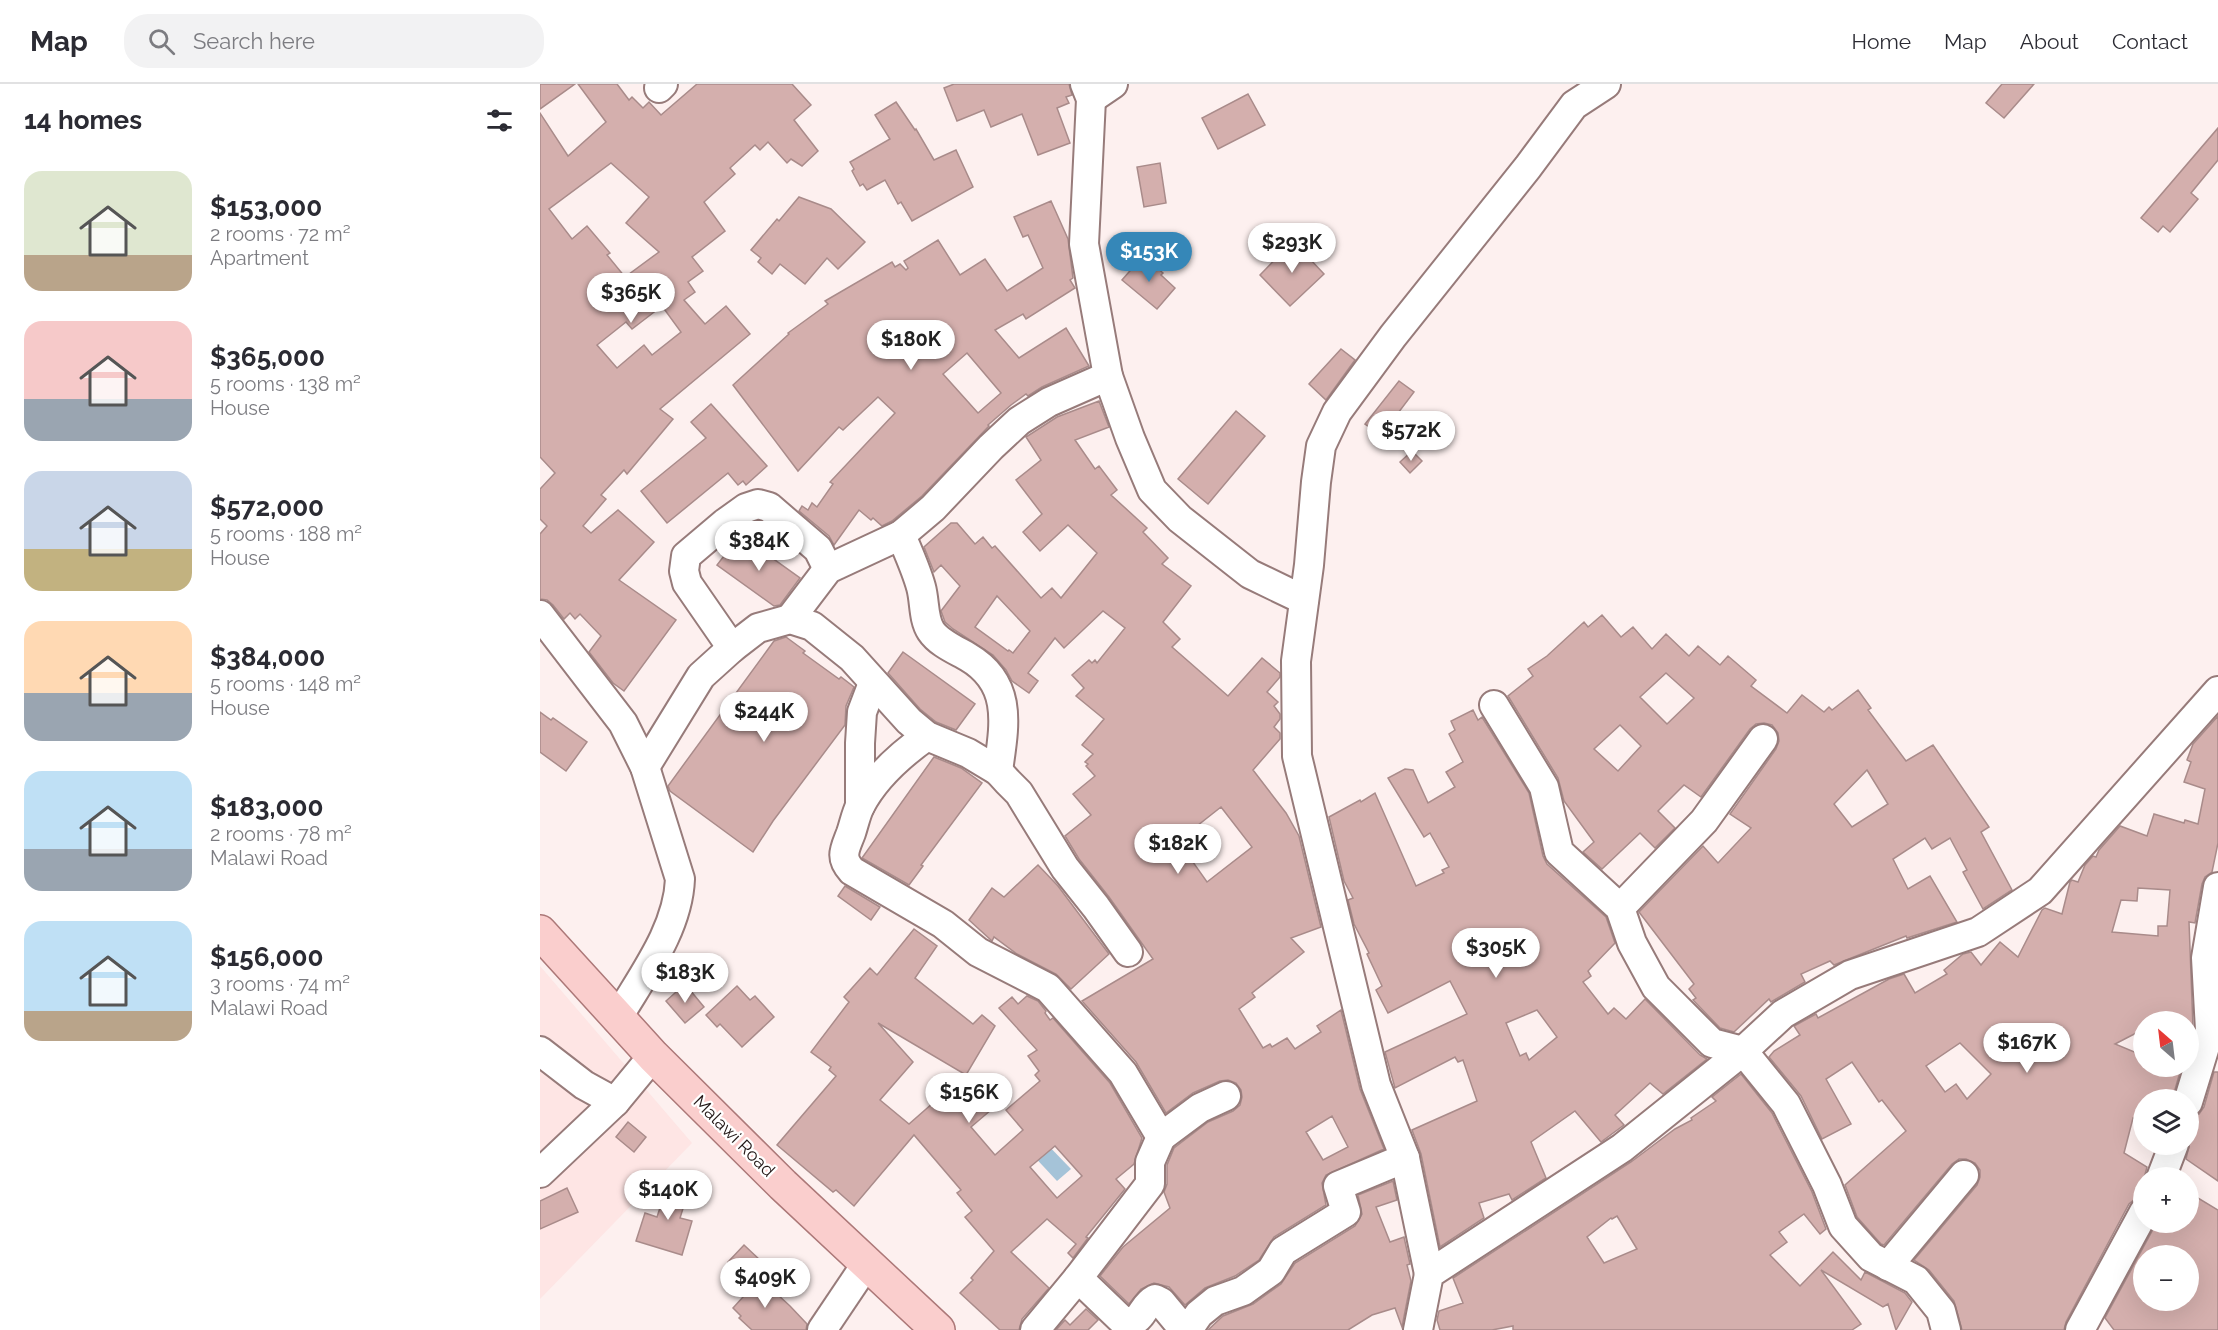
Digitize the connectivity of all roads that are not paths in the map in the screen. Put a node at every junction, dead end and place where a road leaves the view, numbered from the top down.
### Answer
1 (1606, 84) edge
2 (1096, 89) edge
3 (1108, 376) junction
4 (901, 536) junction
5 (828, 569) junction
6 (1304, 600) junction
7 (540, 615) edge
8 (790, 619) junction
9 (732, 648) junction
10 (873, 683) junction
11 (2218, 691) edge
12 (1494, 705) dead end
13 (927, 736) junction
14 (1763, 739) dead end
15 (645, 767) junction
16 (998, 771) junction
17 (860, 806) junction
18 (2218, 887) edge
19 (1620, 908) junction
20 (540, 932) edge
21 (1128, 952) dead end
22 (617, 1019) junction
23 (540, 1051) edge
24 (1743, 1051) junction
25 (652, 1056) junction
26 (2192, 1089) edge
27 (1226, 1096) dead end
28 (615, 1102) junction
29 (1161, 1137) junction
30 (1405, 1158) junction
31 (540, 1173) edge
32 (1964, 1175) dead end
33 (2133, 1232) edge
34 (867, 1263) junction
35 (1888, 1266) junction
36 (1429, 1274) junction
37 (1078, 1278) junction
38 (822, 1330) edge
39 (938, 1330) edge
40 (1035, 1330) edge
41 (1418, 1330) edge
42 (1946, 1330) edge
43 (2080, 1330) edge

1 - 6 street
2 - 3 street
3 - 4 street
3 - 6 street
4 - 5 street
4 - 16 street
5 - 8 street
5 - 9 street
6 - 30 street
7 - 15 street
8 - 9 street
8 - 10 street
9 - 15 street
10 - 13 street
10 - 17 street
11 - 24 street
12 - 19 street
13 - 16 street
13 - 17 street
14 - 19 street
15 - 22 street
16 - 21 street
17 - 29 street
18 - 26 street
19 - 24 street
20 - 22 main road, Malawi Road
22 - 25 main road, Malawi Road
23 - 28 street
24 - 35 street
24 - 36 street
25 - 28 street
25 - 34 main road, Malawi Road
27 - 29 street
28 - 31 street
29 - 37 street
30 - 36 street
30 - 37 street
32 - 35 street
33 - 43 street
34 - 38 street
34 - 39 main road, Malawi Road
35 - 42 street
36 - 41 street
37 - 40 street

